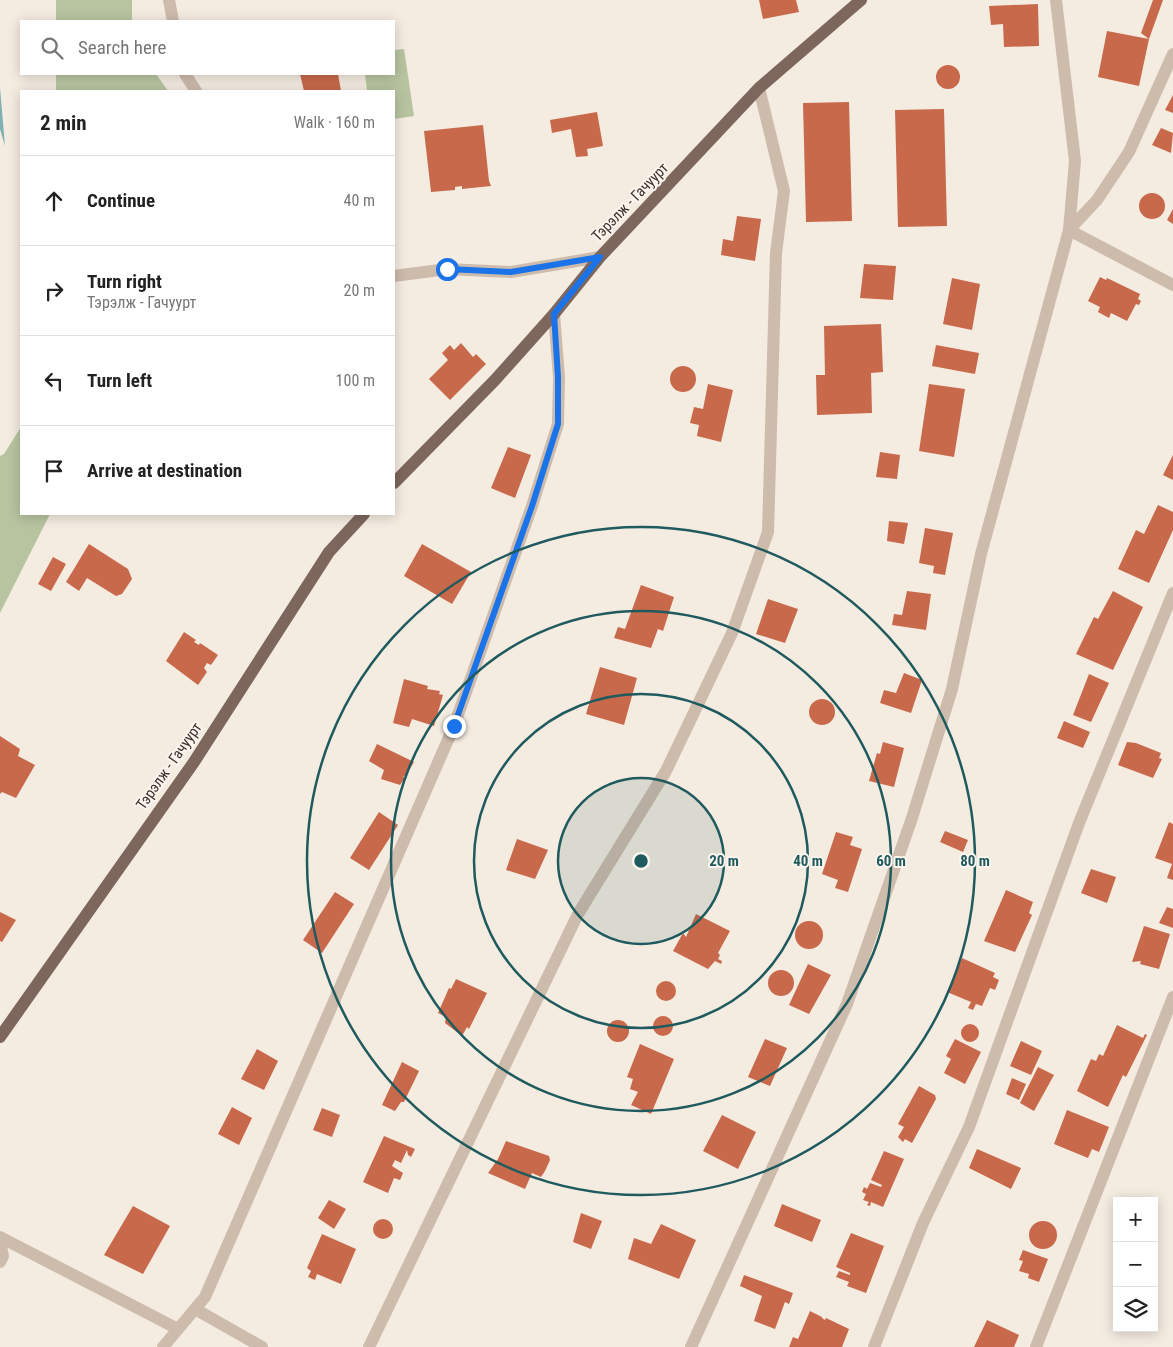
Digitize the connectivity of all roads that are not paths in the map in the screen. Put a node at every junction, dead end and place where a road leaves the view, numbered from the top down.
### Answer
1 (169, 0) edge
2 (862, 0) edge
3 (1056, 0) edge
4 (173, 20) edge
5 (1173, 54) edge
6 (186, 75) edge
7 (759, 88) junction
8 (195, 90) edge
9 (1069, 230) junction
10 (600, 257) junction
11 (395, 276) edge
12 (1173, 285) edge
13 (554, 314) junction
14 (395, 482) edge
15 (363, 515) edge
16 (1173, 592) edge
17 (1173, 997) edge
18 (0, 1037) edge
19 (0, 1239) edge
20 (0, 1262) edge
21 (195, 1309) junction
22 (178, 1330) junction
23 (163, 1347) edge
24 (262, 1347) edge
25 (368, 1347) edge
26 (690, 1347) edge
27 (874, 1347) edge
28 (1036, 1347) edge

1 - 4 street
2 - 7 main road, Тэрэлж - Гачуурт
3 - 9 street
5 - 9 street
6 - 8 street
7 - 10 main road, Тэрэлж - Гачуурт
7 - 25 street
9 - 12 street
9 - 26 street
10 - 11 street
10 - 13 main road, Тэрэлж - Гачуурт
13 - 14 main road, Тэрэлж - Гачуурт
13 - 21 street
15 - 18 main road, Тэрэлж - Гачуурт
16 - 27 street
17 - 28 street
19 - 20 street
19 - 22 street
21 - 22 street
21 - 24 street
22 - 23 street

